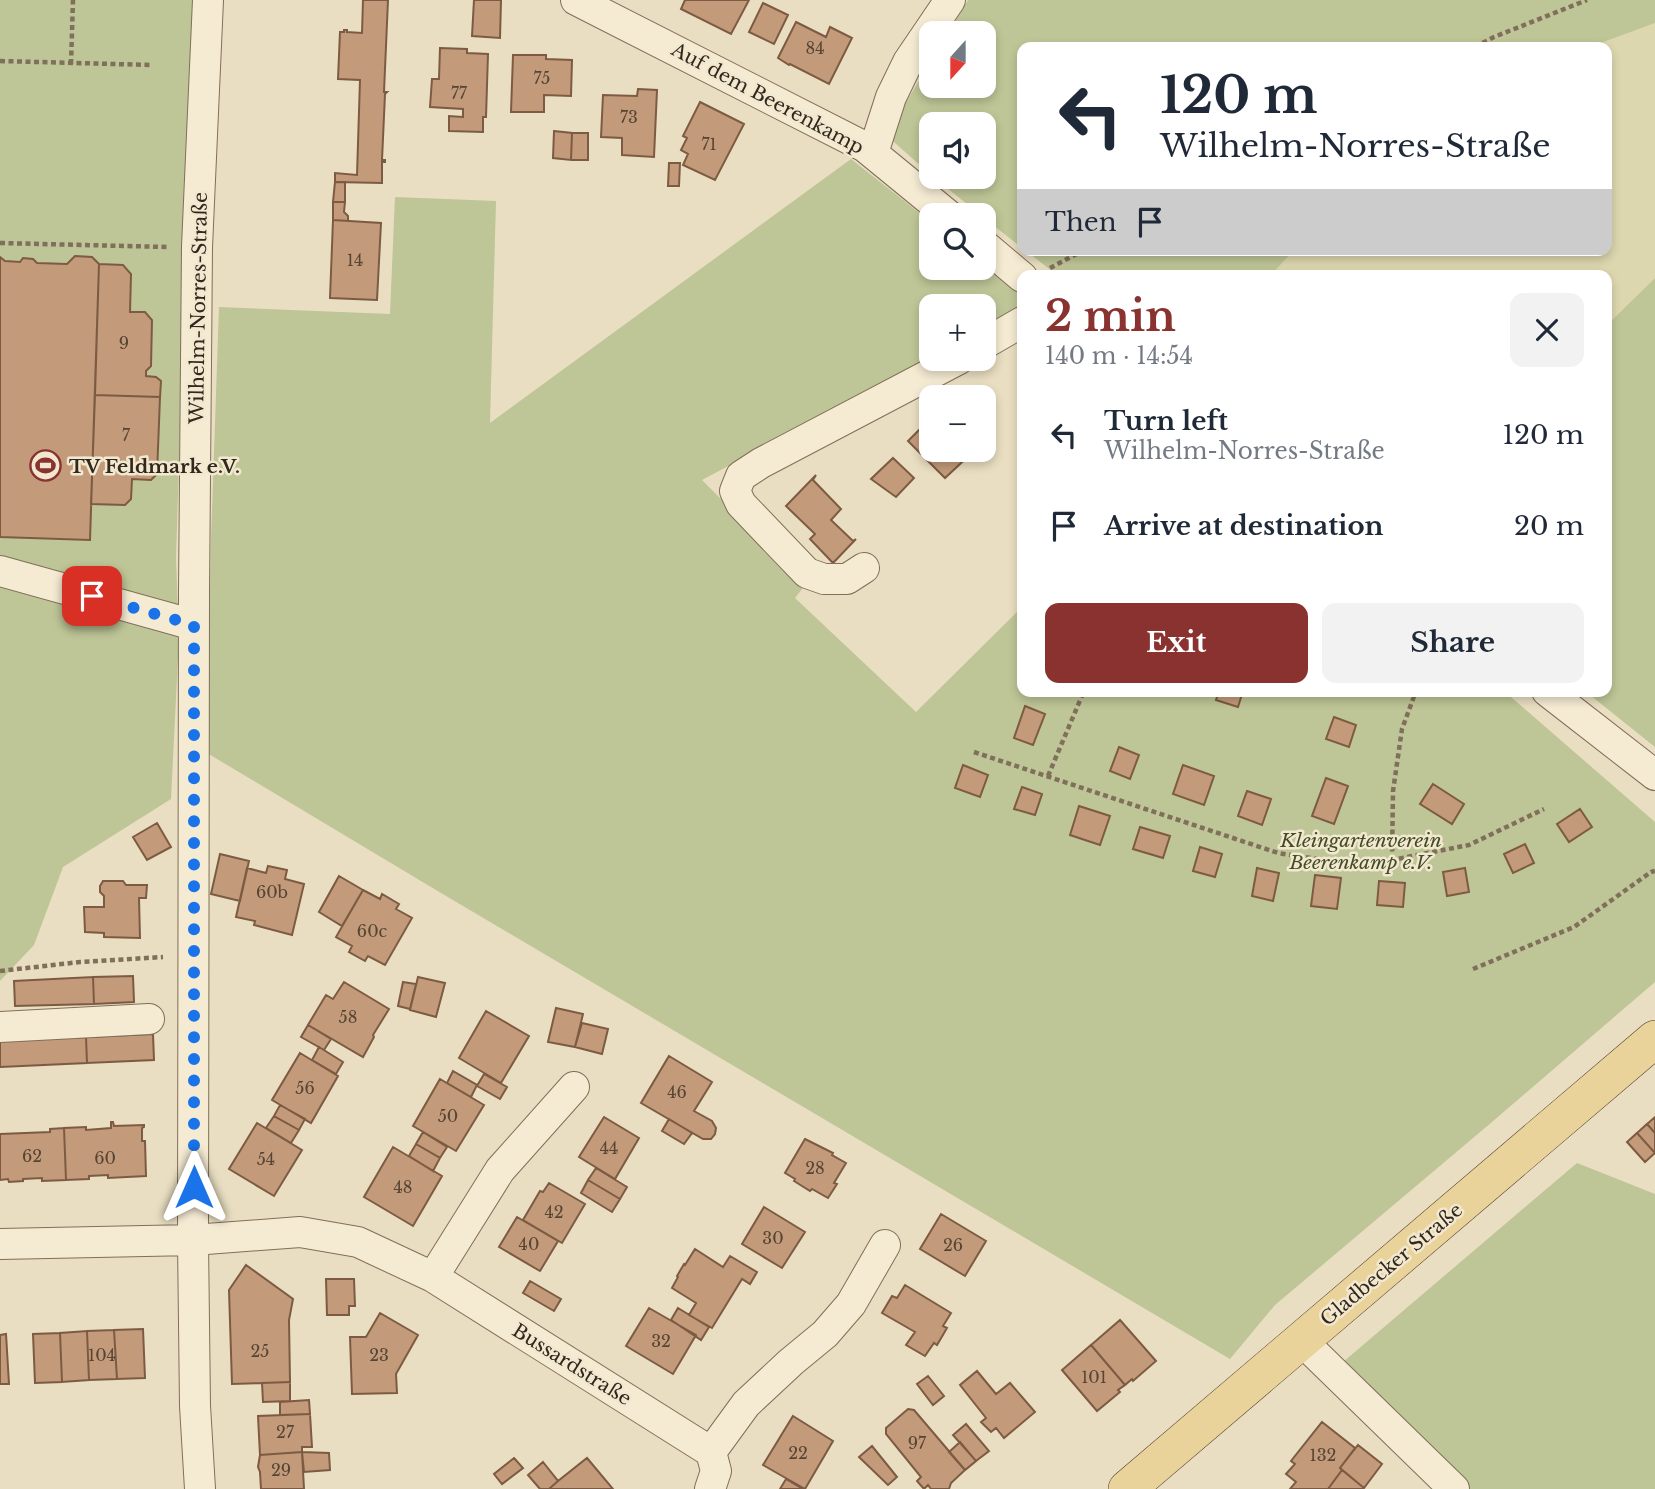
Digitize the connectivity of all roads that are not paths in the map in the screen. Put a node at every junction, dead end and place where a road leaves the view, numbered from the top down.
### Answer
1 (208, 0) edge
2 (576, 0) edge
3 (950, 0) edge
4 (873, 153) junction
5 (933, 203) edge
6 (996, 252) edge
7 (1030, 270) edge
8 (1017, 325) edge
9 (996, 337) edge
10 (937, 371) edge
11 (864, 568) dead end
12 (0, 571) edge
13 (194, 625) junction
14 (1556, 697) edge
15 (1655, 775) edge
16 (149, 1019) dead end
17 (0, 1027) edge
18 (1655, 1039) edge
19 (574, 1087) dead end
20 (194, 1240) junction
21 (0, 1244) edge
22 (885, 1245) dead end
23 (433, 1277) junction
24 (1302, 1341) junction
25 (711, 1452) junction
26 (200, 1489) edge
27 (710, 1489) edge
28 (1127, 1489) edge
29 (1454, 1489) edge

1 - 13 street, Wilhelm-Norres-Straße
2 - 4 street, Auf dem Beerenkamp
3 - 4 street
4 - 5 street, Auf dem Beerenkamp
6 - 7 street
8 - 9 street
10 - 11 street
12 - 13 street
13 - 20 street
14 - 15 street
16 - 17 street
18 - 24 main road, Gladbecker Straße
19 - 23 street
20 - 21 street, Bussardstraße
20 - 23 street, Bussardstraße
20 - 26 street
22 - 25 street
23 - 25 street, Bussardstraße
24 - 28 main road, Gladbecker Straße
24 - 29 street
25 - 27 street

